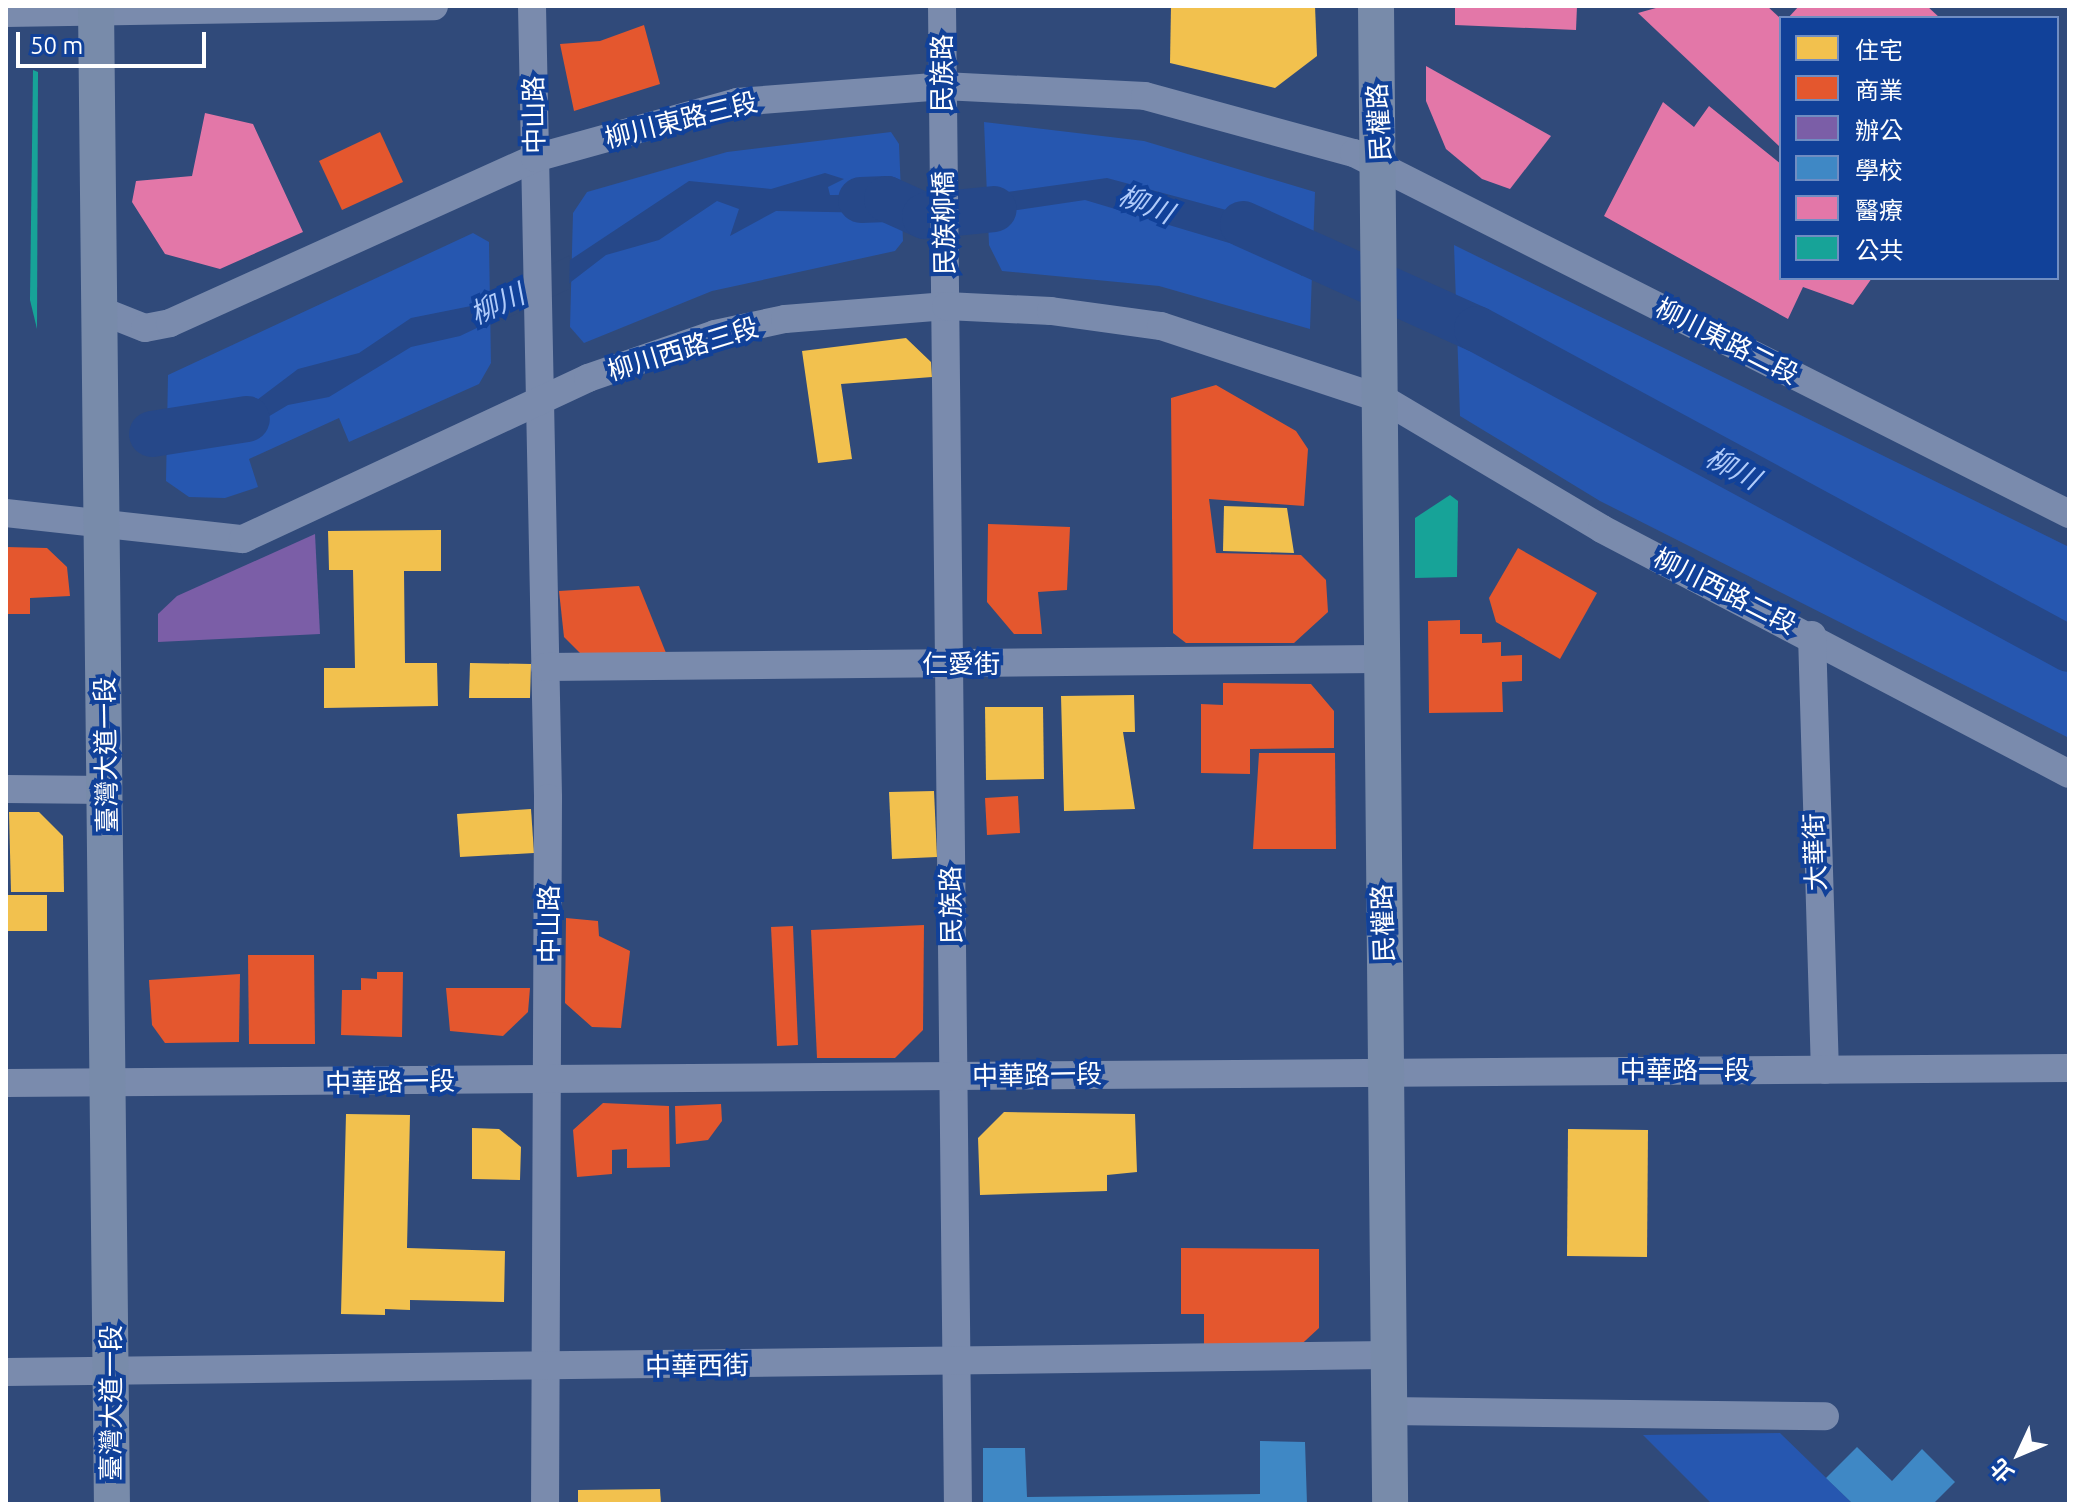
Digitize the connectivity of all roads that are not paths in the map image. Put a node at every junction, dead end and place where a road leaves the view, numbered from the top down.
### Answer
1 (434, 6) edge
2 (532, 6) edge
3 (942, 6) edge
4 (1376, 6) edge
5 (96, 10) edge
6 (6, 13) edge
7 (943, 86) junction
8 (942, 141) joint
9 (535, 158) junction
10 (1382, 173) junction
11 (946, 306) junction
12 (102, 311) junction
13 (1385, 400) junction
14 (536, 402) junction
15 (6, 513) edge
16 (2069, 514) edge
17 (103, 518) junction
18 (1812, 635) junction
19 (1378, 659) junction
20 (949, 665) junction
21 (545, 667) junction
22 (2069, 774) edge
23 (6, 789) edge
24 (107, 790) junction
25 (2069, 1068) edge
26 (1825, 1070) junction
27 (1387, 1073) junction
28 (955, 1076) junction
29 (549, 1078) junction
30 (6, 1083) edge
31 (110, 1084) junction
32 (1388, 1355) junction
33 (957, 1365) junction
34 (111, 1368) junction
35 (545, 1368) junction
36 (6, 1372) edge
37 (1388, 1411) junction
38 (1825, 1416) dead end
39 (112, 1504) edge
40 (545, 1504) edge
41 (958, 1504) edge
42 (1390, 1504) edge

1 - 5 street
2 - 9 street, 中山路
3 - 7 street, 民族路
4 - 10 main road, 民權路
5 - 6 street
5 - 12 main road, 臺灣大道一段
7 - 8 street, 民族路
7 - 9 street, 柳川東路三段
7 - 10 street, 柳川東路三段
8 - 11 street, 民族柳橋
9 - 12 street, 柳川東路三段
9 - 14 street, 中山路
10 - 13 main road, 民權路
10 - 16 street, 柳川東路二段
11 - 13 street, 柳川西路三段
11 - 14 street, 柳川西路三段
11 - 20 street, 民族路
12 - 17 main road, 臺灣大道一段
13 - 18 street, 柳川西路二段
13 - 19 main road, 民權路
14 - 17 street, 柳川西路三段
14 - 21 street, 中山路
15 - 17 street, 柳川西路三段
17 - 24 main road, 臺灣大道一段
18 - 22 street, 柳川西路二段
18 - 26 street, 大華街
19 - 20 street, 仁愛街
19 - 27 main road, 民權路
20 - 21 street, 仁愛街
20 - 28 street, 民族路
21 - 29 street, 中山路
23 - 24 street
24 - 31 main road, 臺灣大道一段
25 - 26 street, 中華路一段
26 - 27 street, 中華路一段
27 - 28 street, 中華路一段
27 - 32 main road, 民權路
28 - 29 street, 中華路一段
28 - 33 street, 民族路
29 - 31 street, 中華路一段
29 - 35 street, 中山路
30 - 31 street, 中華路一段
31 - 34 main road, 臺灣大道一段
32 - 33 street, 中華西街
32 - 37 main road, 民權路
33 - 35 street, 中華西街
33 - 41 street, 民族路
34 - 35 street, 中華西街
34 - 36 street, 中華西街
34 - 39 main road, 臺灣大道一段
35 - 40 street, 中山路
37 - 38 street
37 - 42 main road, 民權路

